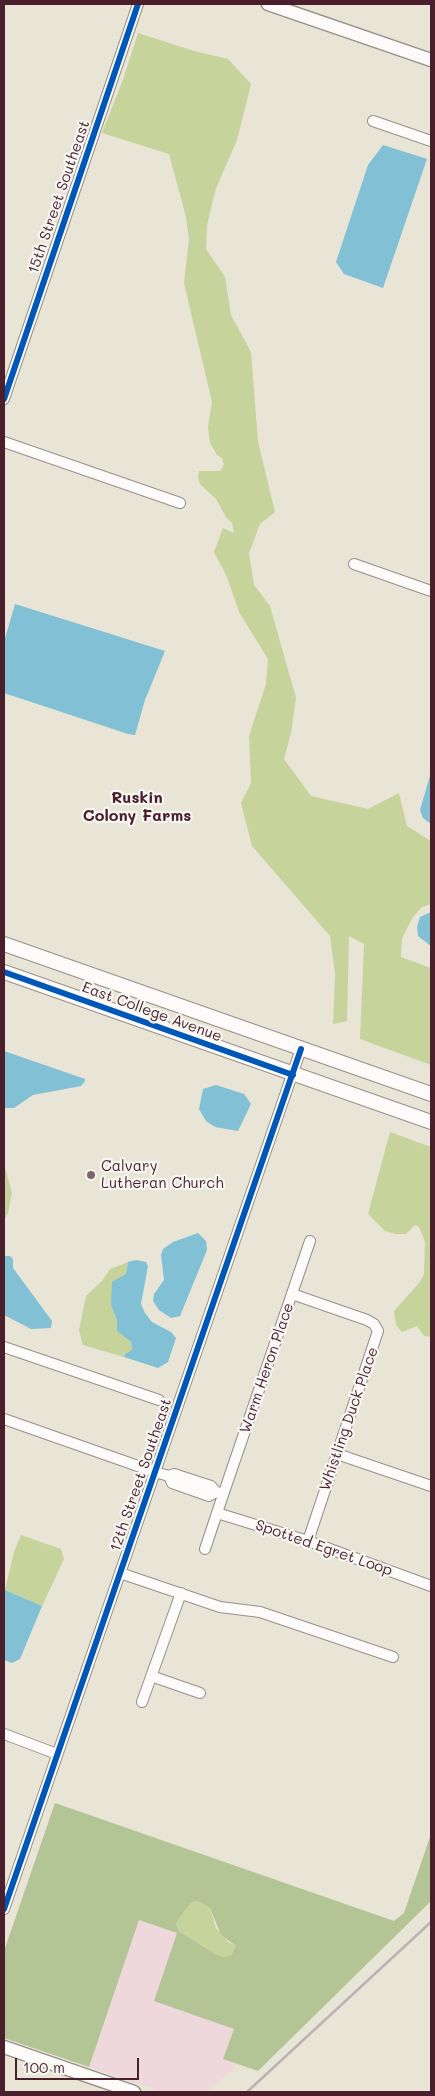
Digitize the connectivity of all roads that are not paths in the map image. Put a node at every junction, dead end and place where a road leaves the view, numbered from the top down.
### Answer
1 (138, 4) edge
2 (268, 4) edge
3 (431, 60) edge
4 (373, 121) dead end
5 (431, 142) edge
6 (4, 399) edge
7 (4, 442) edge
8 (180, 503) dead end
9 (354, 564) dead end
10 (431, 591) edge
11 (4, 944) edge
12 (4, 972) edge
13 (301, 1049) junction
14 (293, 1075) junction
15 (431, 1094) edge
16 (431, 1122) edge
17 (310, 1240) dead end
18 (292, 1294) junction
19 (4, 1347) edge
20 (159, 1400) dead end
21 (4, 1419) edge
22 (337, 1454) junction
23 (155, 1472) junction
24 (431, 1486) edge
25 (220, 1493) junction
26 (217, 1513) junction
27 (308, 1541) junction
28 (205, 1549) dead end
29 (120, 1574) junction
30 (431, 1586) edge
31 (180, 1593) junction
32 (393, 1657) dead end
33 (152, 1676) junction
34 (200, 1692) dead end
35 (142, 1702) dead end
36 (4, 1734) edge
37 (57, 1754) junction
38 (4, 1909) edge
39 (4, 2047) edge
40 (134, 2092) edge

1 - 6 street, 15th Street Southeast
2 - 3 street
4 - 5 street
7 - 8 street
9 - 10 street
11 - 13 main road, East College Avenue
12 - 14 main road, East College Avenue
13 - 14 street, 12th Street Southeast
13 - 15 main road, East College Avenue
14 - 16 main road, East College Avenue
14 - 23 street, 12th Street Southeast
17 - 18 street, Warm Heron Place
18 - 22 street, Whistling Duck Place
18 - 25 street, Warm Heron Place
19 - 20 street
21 - 23 street
22 - 24 street
22 - 27 street, Whistling Duck Place
23 - 25 street
23 - 29 street, 12th Street Southeast
25 - 26 street, Warm Heron Place
26 - 27 street, Spotted Egret Loop
26 - 28 street, Warm Heron Place
27 - 30 street, Spotted Egret Loop
29 - 31 street
29 - 37 street, 12th Street Southeast
31 - 32 street
31 - 33 street
33 - 34 street
33 - 35 street
36 - 37 street
37 - 38 street, 12th Street Southeast
39 - 40 street

